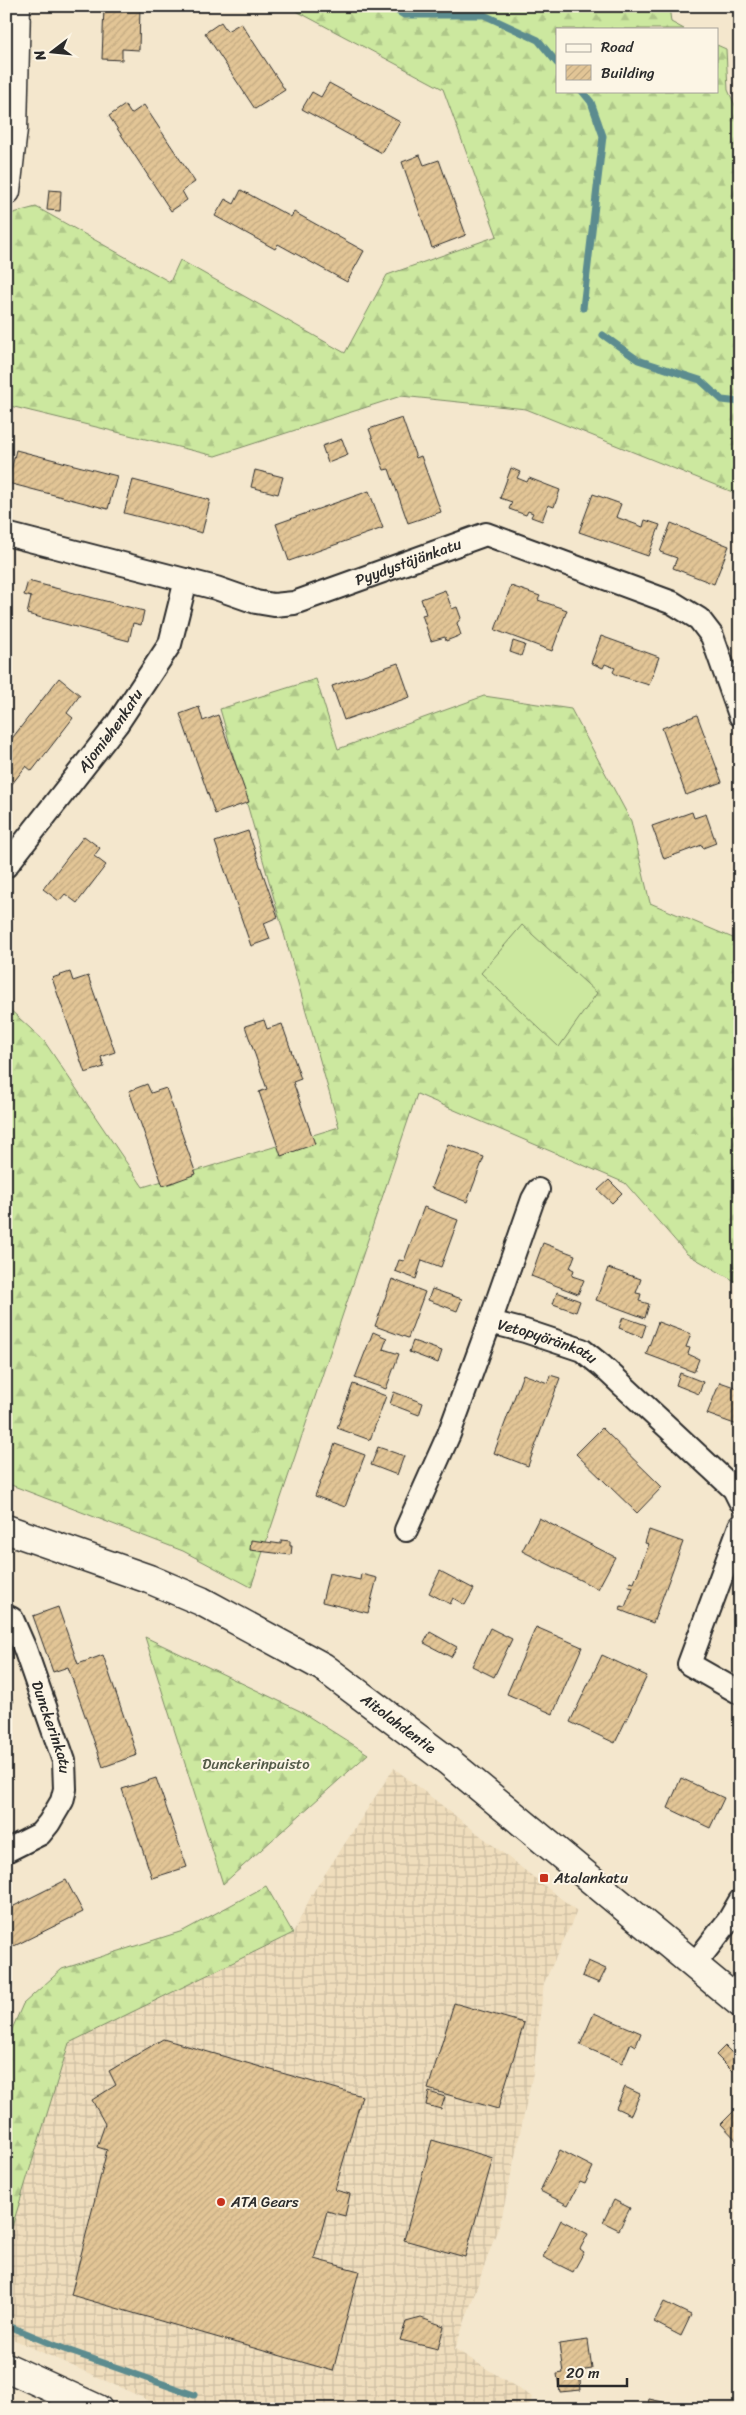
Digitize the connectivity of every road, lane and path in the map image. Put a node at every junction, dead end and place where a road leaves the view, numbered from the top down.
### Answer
1 (16, 6) edge
2 (6, 190) edge
3 (6, 534) edge
4 (186, 580) junction
5 (740, 715) edge
6 (6, 866) edge
7 (538, 1190) dead end
8 (490, 1322) junction
9 (740, 1501) edge
10 (740, 1526) edge
11 (6, 1529) edge
12 (406, 1530) dead end
13 (6, 1616) edge
14 (740, 1693) edge
15 (6, 1850) edge
16 (740, 1901) edge
17 (694, 1965) junction
18 (740, 2003) edge
19 (6, 2366) edge
20 (98, 2409) edge

1 - 2 main road
3 - 4 street, Pyydystäjänkatu
4 - 5 street, Pyydystäjänkatu
4 - 6 street, Ajomiehenkatu
7 - 8 street
8 - 9 street, Vetopyöränkatu
8 - 12 street, Vetopyöränkatu
10 - 14 street
11 - 17 main road, Aitolahdentie
13 - 15 street, Dunckerinkatu
16 - 17 street
17 - 18 main road, Aitolahdentie
19 - 20 main road

